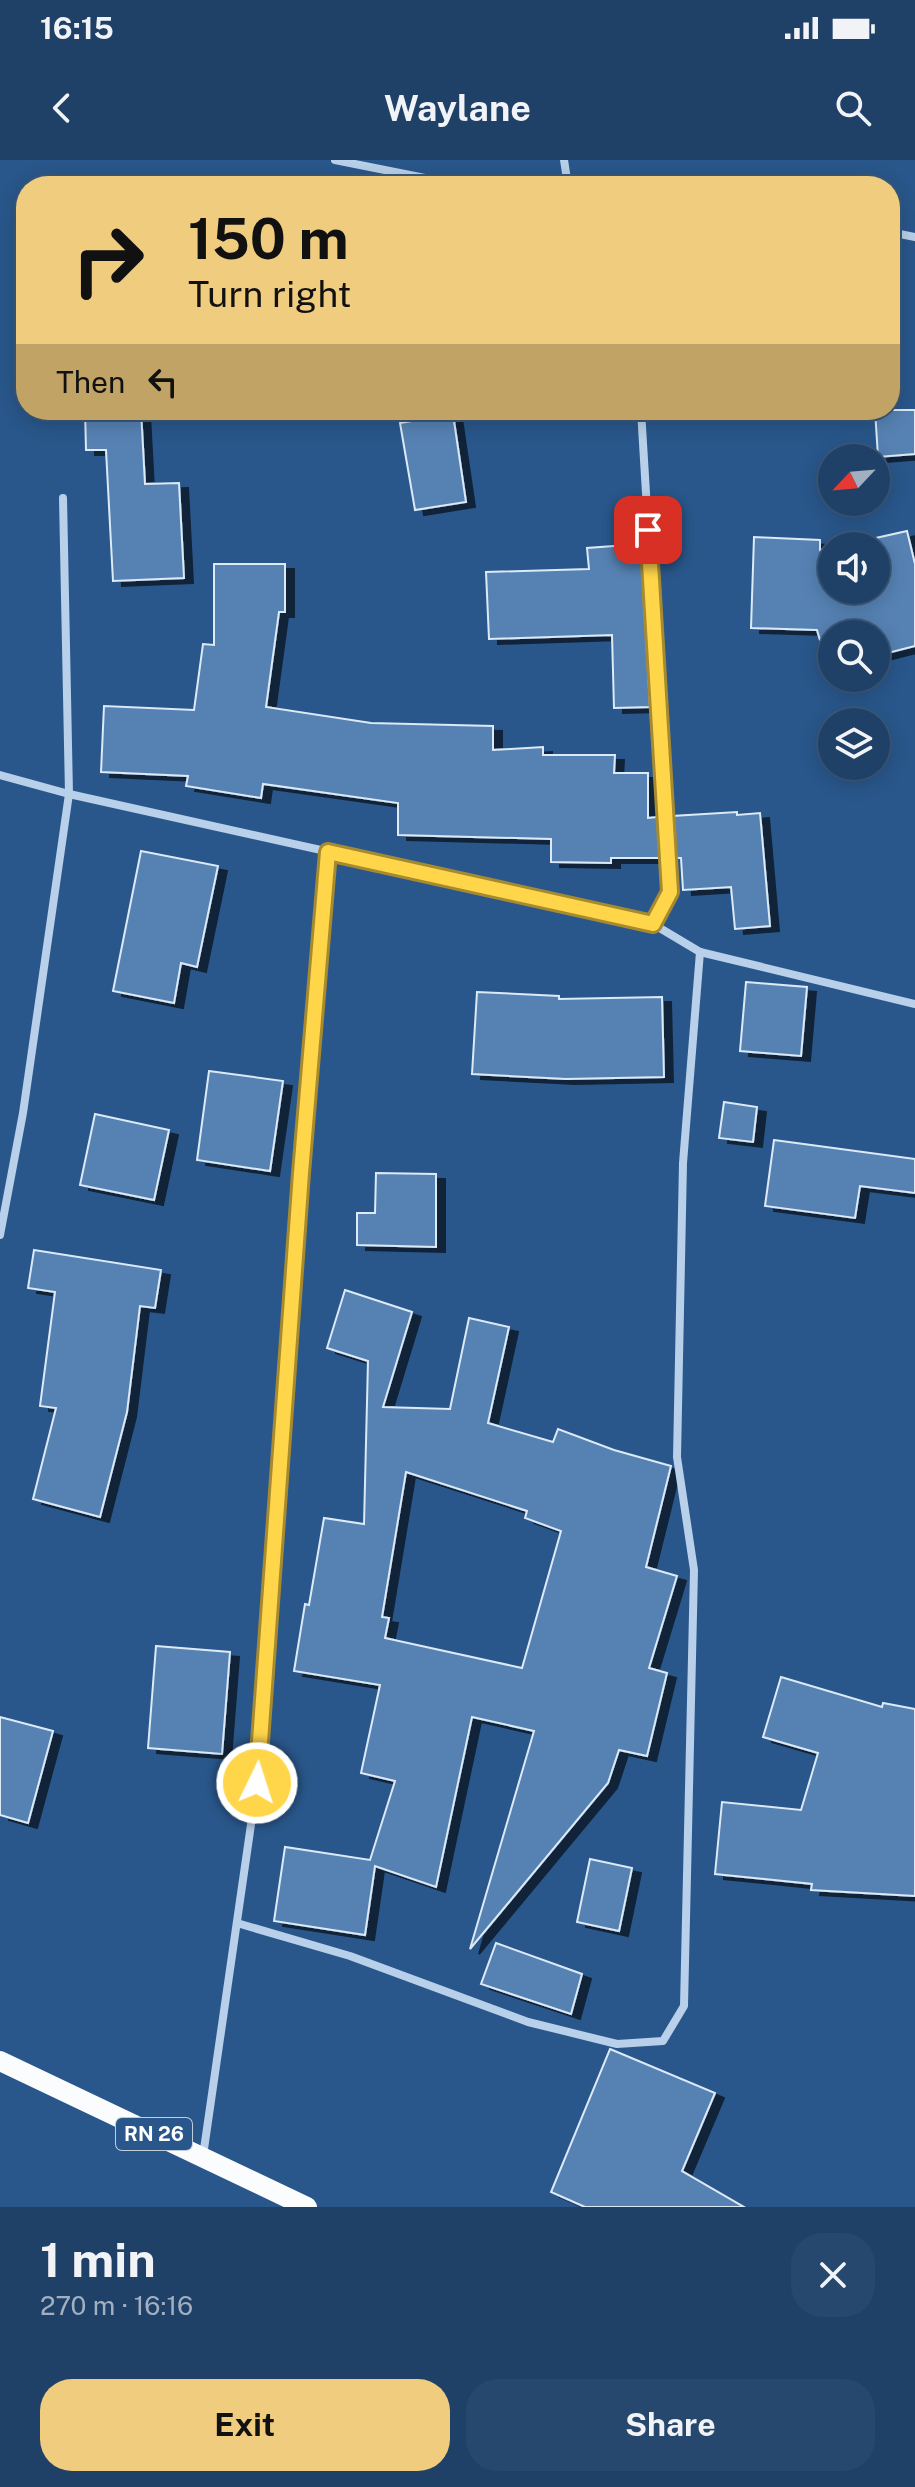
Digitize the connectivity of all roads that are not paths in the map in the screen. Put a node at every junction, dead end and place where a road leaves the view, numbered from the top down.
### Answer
1 (335, 160) edge
2 (415, 176) edge
3 (642, 420) edge
4 (63, 498) dead end
5 (0, 775) edge
6 (69, 794) junction
7 (328, 852) junction
8 (653, 924) junction
9 (700, 952) junction
10 (915, 1004) edge
11 (0, 1235) edge
12 (237, 1923) junction
13 (0, 2061) edge
14 (203, 2157) junction
15 (307, 2207) edge

1 - 2 street
3 - 8 street
4 - 6 street
5 - 6 street
6 - 7 street
6 - 11 street
7 - 8 street
7 - 12 street
8 - 9 street
9 - 10 street
9 - 12 street
12 - 14 street
13 - 14 main road, RN 26
14 - 15 main road, RN 26

